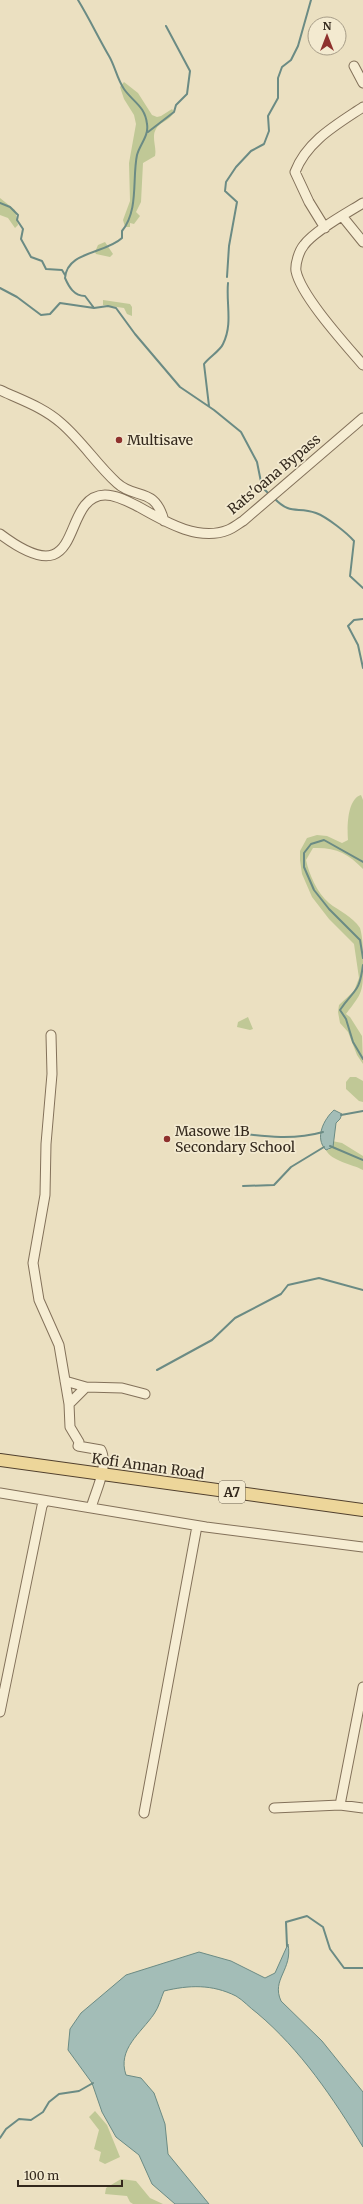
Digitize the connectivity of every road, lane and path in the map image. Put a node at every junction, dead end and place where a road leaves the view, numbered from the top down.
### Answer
1 (354, 66) dead end
2 (363, 84) edge
3 (363, 107) edge
4 (363, 202) edge
5 (342, 216) junction
6 (325, 228) junction
7 (363, 242) edge
8 (363, 365) edge
9 (0, 390) edge
10 (363, 418) edge
11 (164, 521) junction
12 (0, 534) edge
13 (51, 1035) dead end
14 (65, 1381) junction
15 (86, 1387) junction
16 (145, 1394) dead end
17 (69, 1404) junction
18 (0, 1460) edge
19 (101, 1474) junction
20 (0, 1493) edge
21 (45, 1501) junction
22 (91, 1508) junction
23 (363, 1510) edge
24 (197, 1526) junction
25 (363, 1547) edge
26 (363, 1687) edge
27 (0, 1712) edge
28 (340, 1805) junction
29 (274, 1808) dead end
30 (363, 1808) edge
31 (144, 1813) dead end

1 - 2 street
3 - 6 street
4 - 5 street
5 - 6 street
5 - 7 street
6 - 8 street
9 - 11 street
10 - 11 street, Rats'oana Bypass
11 - 12 street, Rats'oana Bypass
13 - 14 street
14 - 15 street
14 - 17 street
15 - 16 street
15 - 17 street
17 - 19 street
18 - 19 main road, Kofi Annan Road / A7
19 - 22 street
19 - 23 main road, Kofi Annan Road / A7
20 - 21 street
21 - 22 street
21 - 27 street
22 - 24 street
24 - 25 street
24 - 31 street
26 - 28 street
28 - 29 street
28 - 30 street

